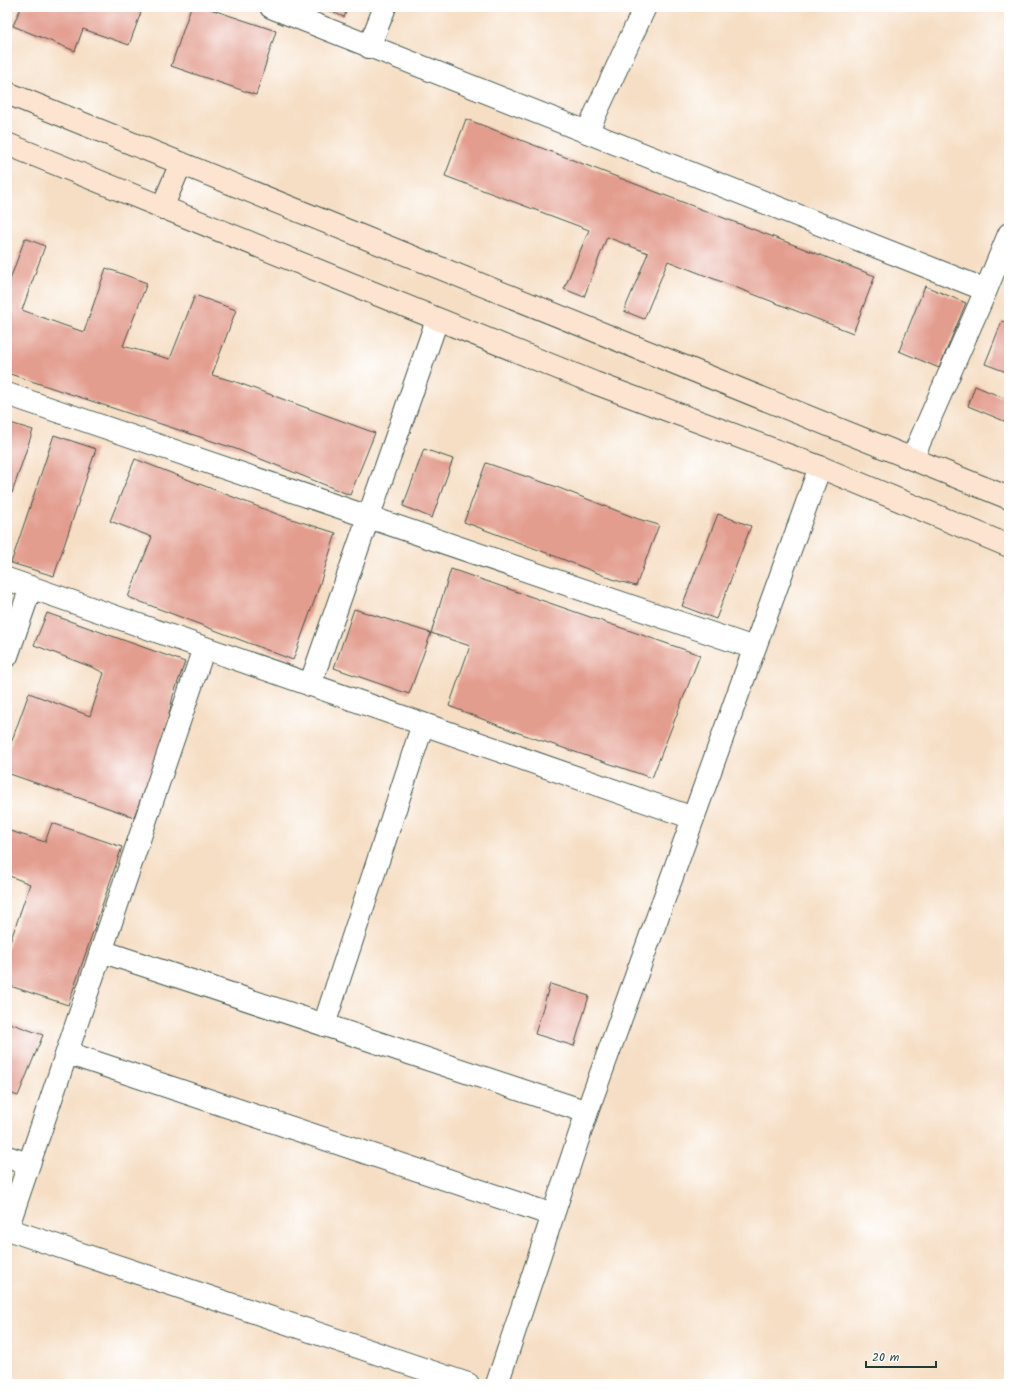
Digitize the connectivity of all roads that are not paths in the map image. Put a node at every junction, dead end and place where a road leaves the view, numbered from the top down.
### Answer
1 (271, 7) edge
2 (386, 7) edge
3 (645, 7) edge
4 (369, 47) junction
5 (7, 93) edge
6 (587, 132) junction
7 (7, 144) edge
8 (181, 163) junction
9 (162, 208) junction
10 (1009, 234) edge
11 (986, 290) junction
12 (437, 320) junction
13 (7, 394) edge
14 (912, 459) junction
15 (820, 467) junction
16 (1009, 498) edge
17 (369, 516) junction
18 (1009, 546) edge
19 (7, 579) edge
20 (31, 588) junction
21 (204, 648) junction
22 (754, 648) junction
23 (7, 656) edge
24 (310, 685) junction
25 (424, 724) junction
26 (693, 818) junction
27 (101, 951) junction
28 (324, 1025) junction
29 (67, 1053) junction
30 (587, 1112) junction
31 (7, 1157) edge
32 (28, 1164) junction
33 (554, 1215) junction
34 (7, 1229) edge
35 (468, 1384) edge
36 (497, 1384) edge

1 - 4 street
2 - 4 street
3 - 6 street
4 - 6 street
5 - 8 street
6 - 11 street
7 - 9 street
8 - 9 street
8 - 14 street
9 - 12 street
10 - 11 street
11 - 14 street
12 - 15 street
12 - 17 street
13 - 17 street
14 - 16 street
15 - 18 street
15 - 22 street
17 - 22 street
17 - 24 street
19 - 20 street
20 - 21 street
20 - 23 street
21 - 24 street
21 - 27 street
22 - 26 street
24 - 25 street
25 - 26 street
25 - 28 street
26 - 30 street
27 - 28 street
27 - 29 street
28 - 30 street
29 - 32 street
29 - 33 street
30 - 33 street
31 - 32 street
32 - 34 street
33 - 36 street
34 - 35 street

